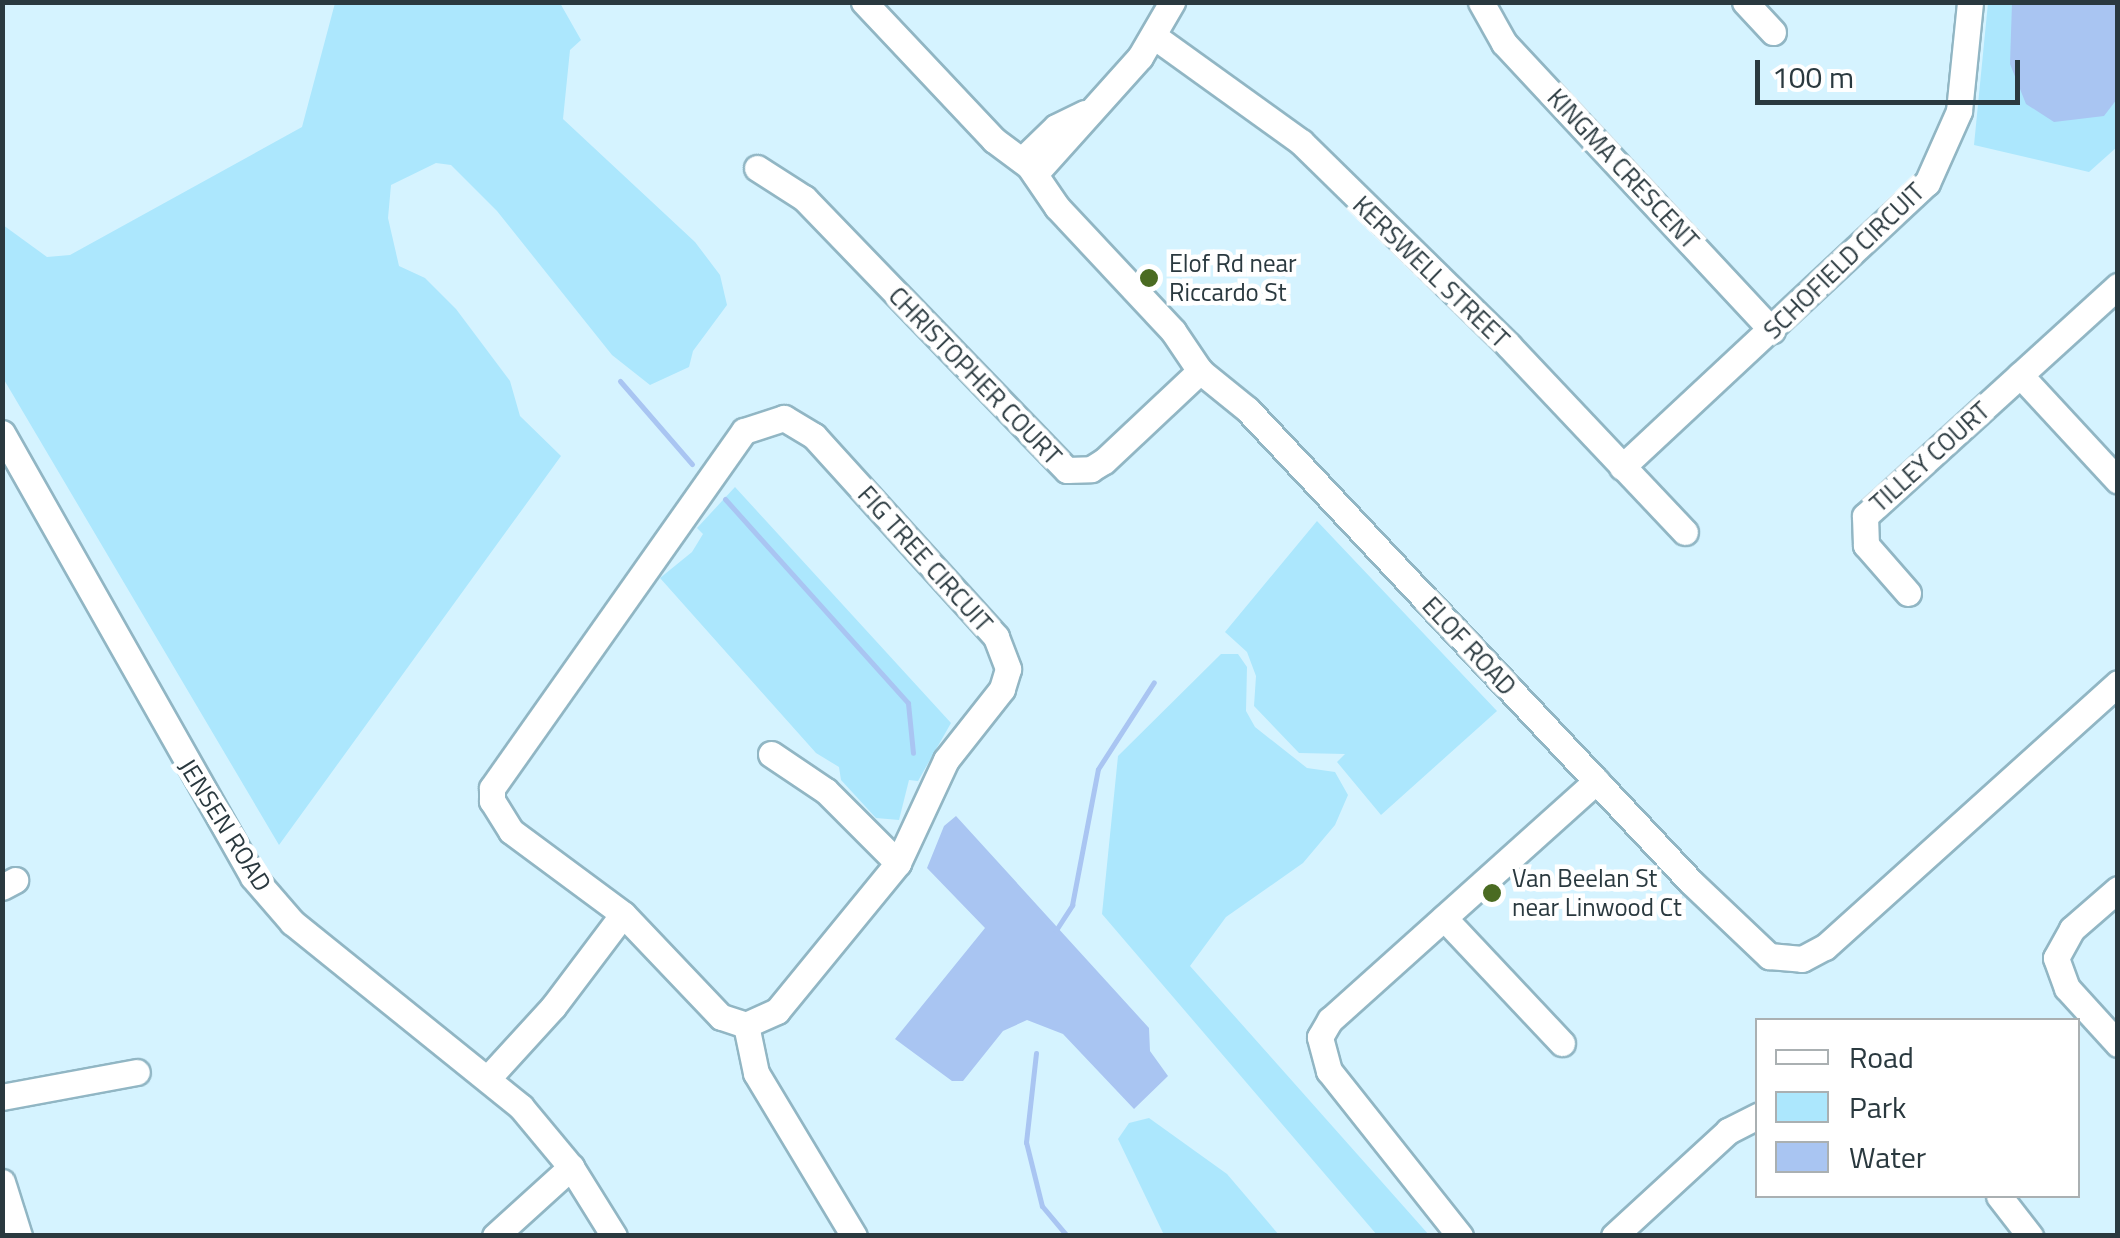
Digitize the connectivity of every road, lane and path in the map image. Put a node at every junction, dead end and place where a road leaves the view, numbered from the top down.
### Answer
1 (864, 2) edge
2 (1172, 2) edge
3 (1480, 2) edge
4 (1745, 2) edge
5 (1970, 2) edge
6 (1773, 32) dead end
7 (1155, 37) junction
8 (1028, 167) junction
9 (757, 168) dead end
10 (2118, 286) edge
11 (1772, 330) junction
12 (1200, 371) junction
13 (2020, 375) junction
14 (2, 433) edge
15 (1622, 467) junction
16 (2118, 481) edge
17 (1685, 532) dead end
18 (1908, 593) dead end
19 (2118, 683) edge
20 (771, 754) dead end
21 (1596, 781) junction
22 (898, 863) junction
23 (2118, 889) edge
24 (622, 914) junction
25 (1444, 918) junction
26 (746, 1026) junction
27 (1562, 1043) dead end
28 (2118, 1044) edge
29 (138, 1072) dead end
30 (489, 1077) junction
31 (2, 1097) edge
32 (1755, 1118) edge
33 (572, 1168) junction
34 (2, 1182) edge
35 (2001, 1198) edge
36 (19, 1236) edge
37 (495, 1236) edge
38 (614, 1236) edge
39 (854, 1236) edge
40 (1460, 1236) edge
41 (1614, 1236) edge
42 (2030, 1236) edge

1 - 8 street, ELOF ROAD
2 - 7 street
3 - 11 street, KINGMA CRESCENT
4 - 6 street
5 - 11 street, SCHOFIELD CIRCUIT
7 - 8 street
7 - 15 street, KERSWELL STREET
8 - 12 street, ELOF ROAD
9 - 12 street, CHRISTOPHER COURT
10 - 13 street, TILLEY COURT
11 - 15 street, SCHOFIELD CIRCUIT
12 - 21 street, ELOF ROAD
13 - 16 street
13 - 18 street, TILLEY COURT
14 - 30 street, JENSEN ROAD
15 - 17 street, KERSWELL STREET
19 - 21 street, ELOF ROAD
20 - 22 street
21 - 25 street
22 - 24 street, FIG TREE CIRCUIT
22 - 26 street, FIG TREE CIRCUIT
23 - 28 street
24 - 26 street, FIG TREE CIRCUIT
24 - 30 street
25 - 27 street
25 - 40 street
26 - 39 street
29 - 31 street
30 - 33 street, JENSEN ROAD
32 - 41 street
33 - 37 street
33 - 38 street, JENSEN ROAD
34 - 36 street
35 - 42 street

